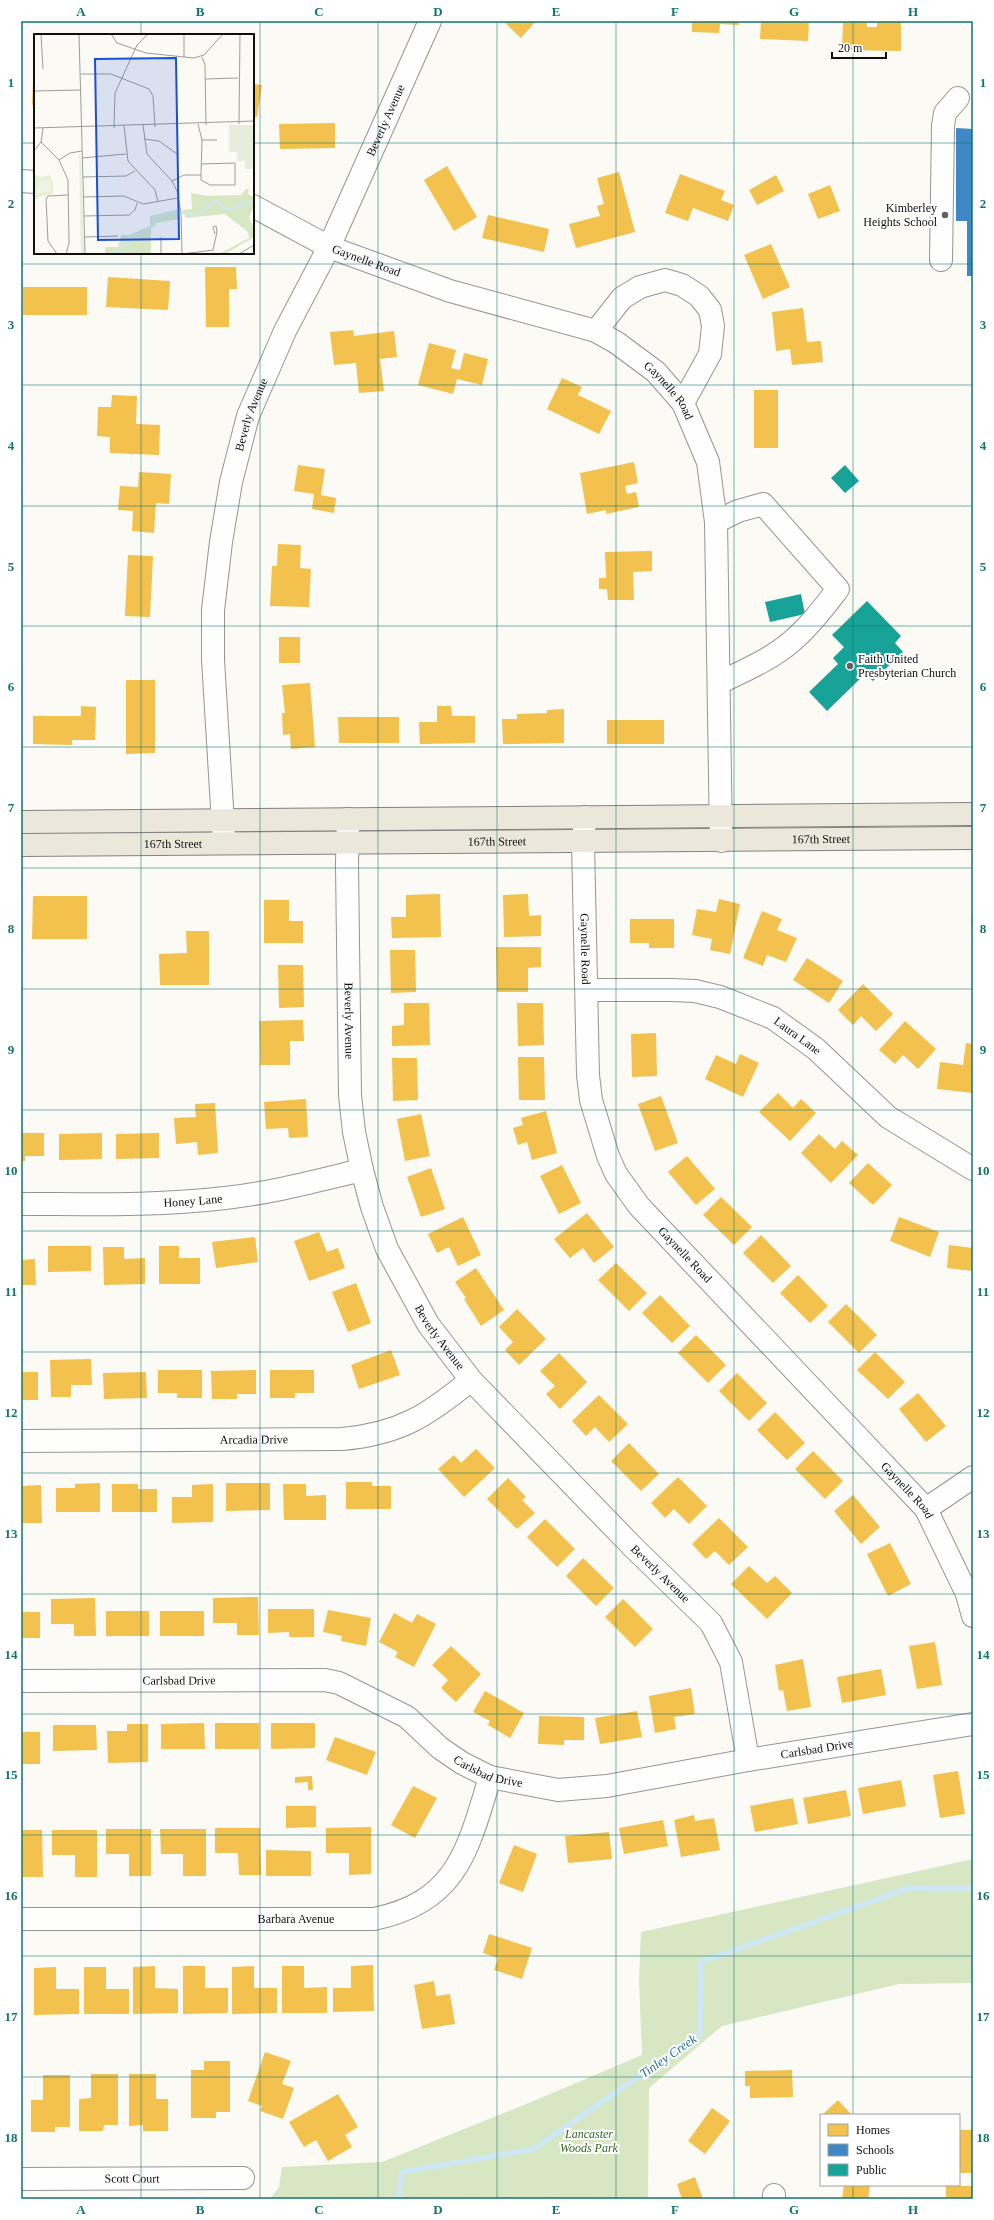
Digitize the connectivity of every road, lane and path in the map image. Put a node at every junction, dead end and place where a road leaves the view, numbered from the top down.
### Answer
1 (430, 21) edge
2 (958, 98) dead end
3 (21, 181) edge
4 (34, 182) edge
5 (254, 207) edge
6 (329, 247) junction
7 (941, 260) dead end
8 (596, 331) junction
9 (683, 403) junction
10 (716, 522) junction
11 (718, 683) junction
12 (973, 814) edge
13 (720, 816) junction
14 (585, 817) junction
15 (348, 819) junction
16 (222, 820) junction
17 (21, 822) edge
18 (973, 838) edge
19 (720, 841) junction
20 (583, 842) junction
21 (347, 843) junction
22 (224, 844) junction
23 (21, 845) edge
24 (587, 990) junction
25 (973, 1169) edge
26 (362, 1170) junction
27 (21, 1204) edge
28 (471, 1380) junction
29 (21, 1441) edge
30 (973, 1477) edge
31 (926, 1509) junction
32 (973, 1616) edge
33 (21, 1681) edge
34 (973, 1724) edge
35 (748, 1760) junction
36 (490, 1777) junction
37 (21, 1919) edge
38 (243, 2178) dead end
39 (21, 2179) edge

1 - 6 street, Beverly Avenue
2 - 7 street
3 - 4 street
5 - 6 street, Gaynelle Road
6 - 8 street, Gaynelle Road
6 - 16 street, Beverly Avenue
8 - 9 street, Gaynelle Road
8 - 9 street
9 - 10 street, Gaynelle Road
10 - 11 street, Gaynelle Road
10 - 11 street
11 - 13 street, Gaynelle Road
12 - 13 main road, 167th Street
13 - 14 main road, 167th Street
13 - 19 street, Gaynelle Road
14 - 15 main road, 167th Street
14 - 20 street, Gaynelle Road
15 - 16 main road, 167th Street
15 - 21 street, Beverly Avenue
16 - 17 main road, 167th Street
16 - 22 street, Beverly Avenue
18 - 19 main road, 167th Street
19 - 20 main road, 167th Street
20 - 21 main road, 167th Street
20 - 24 street, Gaynelle Road
21 - 22 main road, 167th Street
21 - 26 street, Beverly Avenue
22 - 23 main road, 167th Street
24 - 25 street, Laura Lane
24 - 31 street, Gaynelle Road
26 - 27 street, Honey Lane
26 - 28 street, Beverly Avenue
28 - 29 street, Arcadia Drive
28 - 35 street, Beverly Avenue
30 - 31 street
31 - 32 street, Gaynelle Road
33 - 36 street, Carlsbad Drive
34 - 35 street, Carlsbad Drive
35 - 36 street, Carlsbad Drive
36 - 37 street, Barbara Avenue
38 - 39 street, Scott Court

